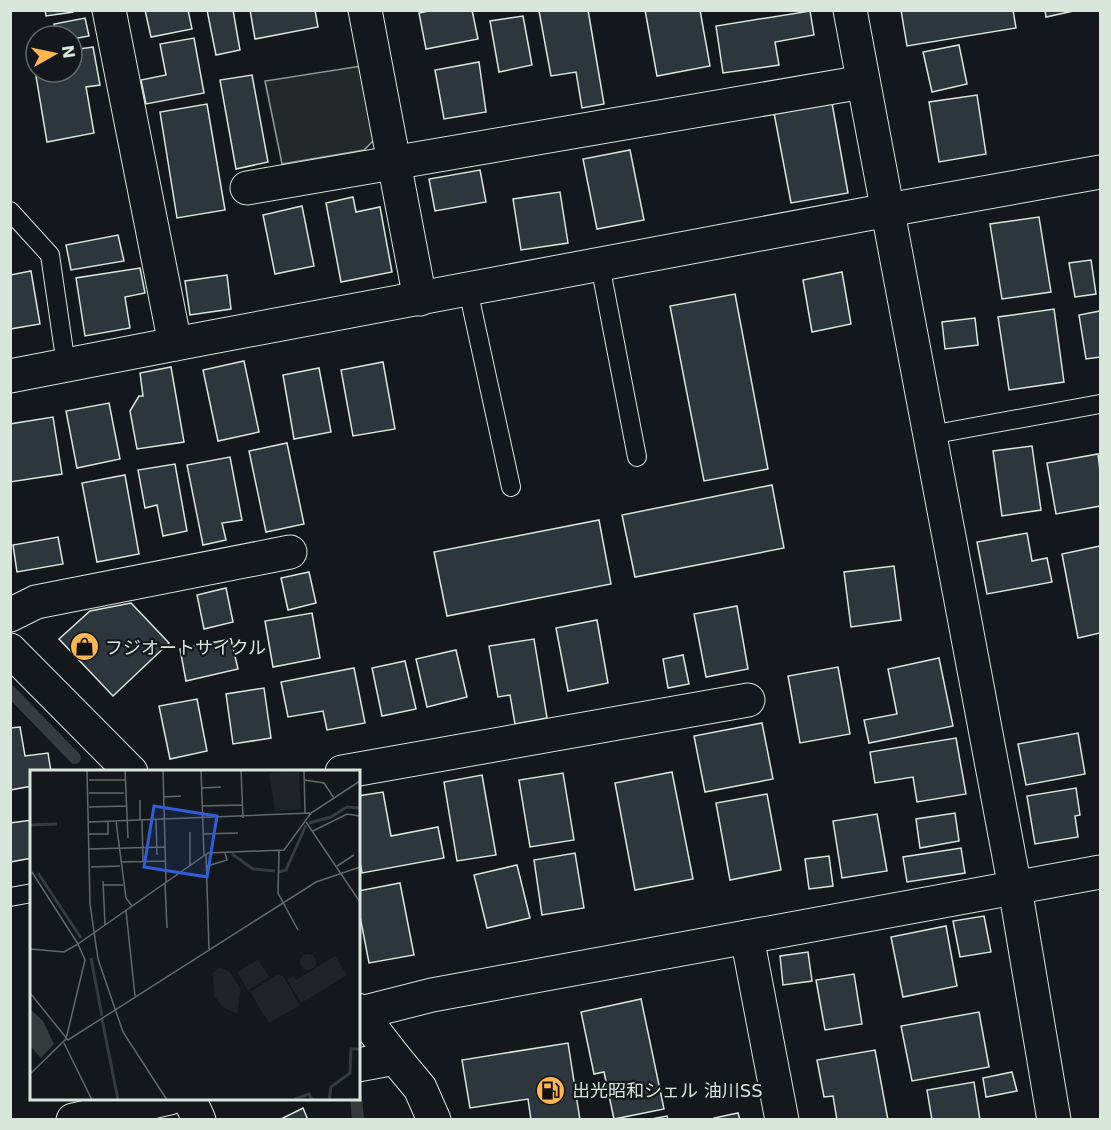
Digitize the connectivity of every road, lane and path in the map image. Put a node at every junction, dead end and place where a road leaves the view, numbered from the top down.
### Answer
1 (109, 10) edge
2 (365, 10) edge
3 (850, 10) edge
4 (863, 82) junction
5 (395, 164) junction
6 (1101, 172) edge
7 (247, 188) dead end
8 (888, 210) junction
9 (10, 211) edge
10 (600, 265) junction
11 (468, 290) junction
12 (420, 299) junction
13 (175, 344) junction
14 (66, 365) junction
15 (10, 376) edge
16 (1101, 404) edge
17 (930, 435) junction
18 (637, 457) dead end
19 (512, 486) dead end
20 (290, 552) dead end
21 (10, 615) edge
22 (10, 650) edge
23 (748, 700) dead end
24 (130, 770) edge
25 (348, 770) edge
26 (1101, 872) edge
27 (1016, 888) junction
28 (30, 893) edge
29 (10, 897) edge
30 (747, 937) junction
31 (360, 1012) edge
32 (395, 1058) junction
33 (360, 1065) edge
34 (161, 1100) edge
35 (190, 1100) edge
36 (73, 1119) edge
37 (199, 1119) edge
38 (434, 1119) edge
39 (782, 1119) edge
40 (1054, 1119) edge

1 - 13 street
2 - 5 street
3 - 4 street
4 - 5 street
4 - 8 street
5 - 7 street
5 - 12 street
6 - 8 street
8 - 10 street
8 - 17 street
9 - 14 lane
10 - 11 street
10 - 18 lane
11 - 12 street
11 - 19 lane
12 - 13 street
13 - 14 street
14 - 15 street
16 - 17 lane
17 - 27 street
20 - 21 street
22 - 24 street
23 - 25 street
26 - 27 street
27 - 30 street
27 - 40 street
28 - 29 lane
30 - 31 street
30 - 39 street
31 - 32 street
32 - 33 street
32 - 38 street
34 - 36 street
35 - 37 street

